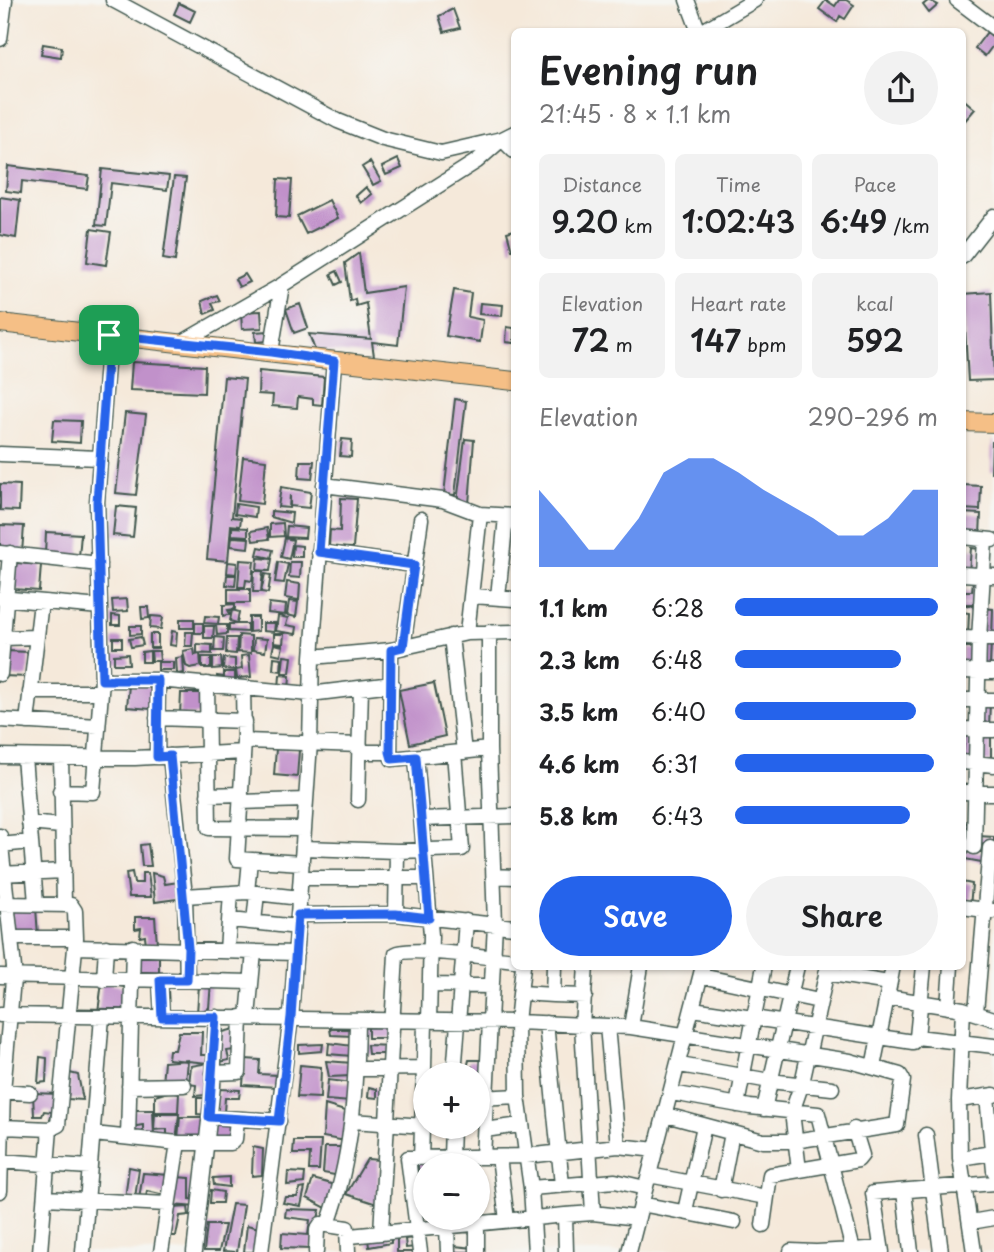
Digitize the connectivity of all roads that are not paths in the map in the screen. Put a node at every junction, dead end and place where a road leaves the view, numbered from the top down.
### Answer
1 (5, 0) edge
2 (113, 0) edge
3 (687, 0) edge
4 (755, 0) edge
5 (957, 0) edge
6 (698, 28) edge
7 (707, 28) edge
8 (994, 28) edge
9 (0, 39) edge
10 (508, 136) edge
11 (994, 216) edge
12 (966, 252) edge
13 (282, 285) junction
14 (0, 324) edge
15 (109, 335) junction
16 (181, 343) junction
17 (271, 352) junction
18 (334, 361) junction
19 (511, 381) edge
20 (966, 422) edge
21 (994, 423) edge
22 (0, 454) edge
23 (99, 458) junction
24 (324, 485) junction
25 (481, 514) junction
26 (510, 517) edge
27 (421, 519) dead end
28 (966, 537) edge
29 (989, 540) edge
30 (319, 552) junction
31 (5, 553) edge
32 (99, 564) junction
33 (414, 565) junction
34 (966, 574) edge
35 (988, 575) edge
36 (472, 596) junction
37 (498, 597) junction
38 (3, 598) edge
39 (511, 599) edge
40 (41, 602) junction
41 (987, 604) edge
42 (100, 607) junction
43 (489, 632) junction
44 (511, 632) edge
45 (467, 633) junction
46 (451, 636) junction
47 (36, 637) junction
48 (3, 638) junction
49 (966, 638) edge
50 (979, 639) junction
51 (994, 639) edge
52 (397, 649) junction
53 (312, 657) junction
54 (966, 671) edge
55 (979, 671) junction
56 (994, 671) edge
57 (0, 674) edge
58 (158, 680) junction
59 (206, 684) junction
60 (392, 684) junction
61 (101, 686) junction
62 (243, 688) junction
63 (361, 688) junction
64 (30, 692) junction
65 (310, 694) junction
66 (966, 700) edge
67 (994, 700) edge
68 (979, 701) junction
69 (157, 718) junction
70 (206, 719) junction
71 (0, 720) edge
72 (244, 721) junction
73 (27, 722) junction
74 (98, 726) junction
75 (969, 729) edge
76 (994, 730) edge
77 (310, 743) junction
78 (244, 747) junction
79 (361, 749) junction
80 (489, 749) junction
81 (390, 752) junction
82 (459, 753) junction
83 (207, 754) junction
84 (0, 756) edge
85 (24, 757) junction
86 (61, 757) junction
87 (164, 757) junction
88 (416, 757) junction
89 (96, 758) junction
90 (966, 762) edge
91 (978, 763) junction
92 (994, 765) edge
93 (60, 792) junction
94 (969, 792) edge
95 (994, 793) edge
96 (208, 795) junction
97 (241, 798) junction
98 (306, 800) junction
99 (358, 800) dead end
100 (511, 816) edge
101 (492, 817) junction
102 (460, 818) junction
103 (421, 819) junction
104 (29, 823) junction
105 (61, 826) junction
106 (239, 829) junction
107 (304, 829) junction
108 (0, 842) edge
109 (31, 842) junction
110 (966, 846) edge
111 (303, 848) junction
112 (992, 848) edge
113 (423, 850) junction
114 (397, 851) junction
115 (250, 860) junction
116 (64, 871) junction
117 (301, 871) junction
118 (33, 872) junction
119 (2, 874) edge
120 (494, 876) junction
121 (511, 877) edge
122 (396, 878) junction
123 (425, 878) junction
124 (252, 892) junction
125 (231, 893) junction
126 (185, 896) junction
127 (300, 898) junction
128 (36, 903) junction
129 (3, 904) edge
130 (64, 904) junction
131 (966, 908) edge
132 (990, 911) edge
133 (396, 914) junction
134 (429, 918) junction
135 (231, 920) junction
136 (298, 921) junction
137 (466, 921) junction
138 (254, 922) junction
139 (495, 924) junction
140 (511, 927) edge
141 (12, 939) junction
142 (76, 942) junction
143 (106, 947) junction
144 (133, 947) junction
145 (188, 948) junction
146 (227, 950) junction
147 (254, 952) junction
148 (296, 953) junction
149 (431, 953) junction
150 (463, 955) junction
151 (494, 958) junction
152 (511, 960) edge
153 (523, 970) edge
154 (554, 970) edge
155 (586, 970) edge
156 (640, 970) edge
157 (763, 970) edge
158 (796, 970) edge
159 (827, 970) edge
160 (891, 970) edge
161 (924, 970) edge
162 (952, 970) edge
163 (702, 971) edge
164 (7, 977) edge
165 (73, 978) junction
166 (104, 980) junction
167 (132, 980) junction
168 (160, 980) junction
169 (187, 980) junction
170 (251, 982) junction
171 (430, 985) junction
172 (461, 985) junction
173 (491, 986) junction
174 (759, 989) junction
175 (888, 990) junction
176 (521, 993) junction
177 (791, 994) junction
178 (553, 995) junction
179 (585, 996) junction
180 (820, 1001) junction
181 (921, 1003) junction
182 (693, 1009) junction
183 (963, 1009) junction
184 (723, 1014) junction
185 (6, 1015) edge
186 (71, 1017) junction
187 (102, 1017) junction
188 (130, 1017) junction
189 (162, 1017) junction
190 (216, 1017) junction
191 (244, 1017) junction
192 (291, 1017) junction
193 (754, 1019) junction
194 (994, 1019) edge
195 (357, 1021) junction
196 (394, 1021) junction
197 (427, 1021) junction
198 (488, 1022) junction
199 (517, 1022) junction
200 (784, 1022) junction
201 (458, 1023) junction
202 (546, 1023) junction
203 (582, 1025) junction
204 (607, 1026) junction
205 (631, 1027) junction
206 (814, 1028) junction
207 (686, 1036) junction
208 (918, 1037) junction
209 (879, 1039) junction
210 (716, 1040) junction
211 (962, 1044) junction
212 (749, 1045) junction
213 (994, 1046) edge
214 (778, 1049) junction
215 (806, 1055) junction
216 (424, 1062) edge
217 (455, 1062) edge
218 (485, 1062) edge
219 (680, 1065) junction
220 (873, 1067) junction
221 (356, 1069) junction
222 (413, 1069) edge
223 (391, 1070) junction
224 (213, 1073) junction
225 (743, 1076) junction
226 (770, 1081) junction
227 (802, 1083) junction
228 (184, 1085) dead end
229 (129, 1086) junction
230 (832, 1088) dead end
231 (1, 1091) edge
232 (30, 1093) dead end
233 (672, 1093) junction
234 (518, 1096) junction
235 (990, 1096) edge
236 (490, 1098) edge
237 (959, 1100) junction
238 (737, 1105) junction
239 (764, 1109) junction
240 (792, 1112) junction
241 (666, 1115) junction
242 (209, 1117) junction
243 (237, 1120) junction
244 (279, 1121) junction
245 (352, 1121) junction
246 (388, 1124) junction
247 (413, 1125) edge
248 (520, 1125) junction
249 (704, 1126) junction
250 (3, 1127) junction
251 (50, 1129) junction
252 (490, 1129) edge
253 (854, 1129) junction
254 (732, 1133) junction
255 (94, 1134) junction
256 (926, 1135) dead end
257 (824, 1137) junction
258 (128, 1138) junction
259 (794, 1141) junction
260 (178, 1143) junction
261 (206, 1144) junction
262 (618, 1146) junction
263 (588, 1148) junction
264 (656, 1150) junction
265 (559, 1152) junction
266 (992, 1153) junction
267 (526, 1156) junction
268 (413, 1157) edge
269 (490, 1157) edge
270 (499, 1157) junction
271 (960, 1158) junction
272 (2, 1161) edge
273 (49, 1162) junction
274 (832, 1165) junction
275 (89, 1167) junction
276 (799, 1170) junction
277 (994, 1171) edge
278 (647, 1181) junction
279 (591, 1183) junction
280 (691, 1184) junction
281 (994, 1184) edge
282 (562, 1185) junction
283 (965, 1187) junction
284 (531, 1188) junction
285 (931, 1189) junction
286 (722, 1190) junction
287 (0, 1191) edge
288 (904, 1191) junction
289 (766, 1197) junction
290 (45, 1198) junction
291 (86, 1201) junction
292 (413, 1201) edge
293 (167, 1204) junction
294 (640, 1211) junction
295 (685, 1211) junction
296 (593, 1213) junction
297 (565, 1215) junction
298 (533, 1218) junction
299 (994, 1218) edge
300 (507, 1220) junction
301 (490, 1222) edge
302 (734, 1222) dead end
303 (971, 1222) junction
304 (328, 1224) junction
305 (763, 1225) dead end
306 (413, 1229) edge
307 (417, 1230) edge
308 (447, 1230) edge
309 (477, 1230) edge
310 (381, 1233) junction
311 (350, 1237) junction
312 (853, 1250) junction
313 (882, 1250) edge
314 (791, 1251) edge
315 (40, 1252) edge
316 (83, 1252) edge
317 (161, 1252) edge
318 (194, 1252) edge
319 (261, 1252) edge
320 (316, 1252) edge
321 (348, 1252) edge
322 (420, 1252) edge
323 (448, 1252) edge
324 (477, 1252) edge
325 (536, 1252) edge
326 (566, 1252) edge
327 (629, 1252) edge
328 (816, 1252) edge
329 (911, 1252) edge
330 (941, 1252) edge
331 (974, 1252) edge

1 - 9 street
2 - 10 street
3 - 6 street
4 - 7 street
5 - 8 street
10 - 13 street
11 - 12 street
13 - 16 street
13 - 17 street
14 - 15 main road
15 - 16 main road
15 - 23 street
16 - 17 main road
17 - 18 main road
18 - 19 main road
18 - 24 street
20 - 21 main road
22 - 23 street
23 - 32 street
24 - 25 street
24 - 30 street
25 - 26 street
25 - 36 street
26 - 37 street
27 - 33 street
28 - 29 street
29 - 35 street
30 - 33 street
30 - 53 street
31 - 32 street
31 - 38 street
32 - 42 street
33 - 52 street
34 - 35 street
35 - 41 street
36 - 37 street
36 - 45 street
37 - 39 street
38 - 40 street
38 - 48 street
40 - 42 street
40 - 47 street
41 - 50 street
42 - 61 street
43 - 44 street
43 - 45 street
43 - 80 street
45 - 46 street
46 - 52 street
46 - 82 street
47 - 48 street
47 - 64 street
48 - 57 street
49 - 50 street
50 - 51 street
50 - 55 street
52 - 53 street
52 - 60 street
53 - 65 street
54 - 55 street
55 - 56 street
55 - 68 street
58 - 59 street
58 - 61 street
58 - 69 street
59 - 62 street
59 - 70 street
60 - 63 street
60 - 81 street
61 - 64 street
61 - 74 street
62 - 65 street
62 - 72 street
63 - 65 street
63 - 79 street
64 - 73 street
65 - 77 street
66 - 68 street
67 - 68 street
68 - 75 street
69 - 70 street
69 - 87 street
70 - 72 street
70 - 83 street
71 - 73 street
72 - 78 street
73 - 74 street
74 - 89 street
75 - 76 street
75 - 91 street
77 - 78 street
77 - 79 street
77 - 98 street
78 - 83 street
78 - 97 street
79 - 81 street
79 - 99 street
80 - 82 street
80 - 101 street
81 - 88 street
82 - 88 street
82 - 102 street
83 - 87 street
83 - 96 street
84 - 85 street
85 - 86 street
85 - 104 street
86 - 89 street
86 - 93 street
87 - 89 street
87 - 126 street
88 - 103 street
89 - 93 street
90 - 91 street
91 - 92 street
91 - 94 street
93 - 105 street
94 - 95 street
94 - 110 street
96 - 97 street
96 - 106 street
97 - 98 street
97 - 106 street
98 - 107 street
100 - 101 street
101 - 102 street
101 - 120 street
102 - 103 street
102 - 113 street
103 - 113 street
104 - 105 street
104 - 109 street
105 - 116 street
106 - 107 street
106 - 115 street
107 - 111 street
108 - 109 street
108 - 119 street
109 - 118 street
110 - 112 street
111 - 114 street
111 - 117 street
112 - 132 street
113 - 114 street
113 - 123 street
114 - 122 street
115 - 117 street
115 - 124 street
116 - 118 street
116 - 130 street
117 - 122 street
117 - 127 street
118 - 119 street
118 - 128 street
119 - 129 street
120 - 121 street
120 - 139 street
122 - 123 street
122 - 133 street
123 - 134 street
124 - 125 street
124 - 127 street
124 - 138 street
125 - 126 street
125 - 135 street
126 - 145 street
127 - 136 street
128 - 129 street
128 - 130 street
129 - 141 street
130 - 142 street
131 - 132 street
132 - 183 street
133 - 134 street
133 - 136 street
134 - 137 street
134 - 149 street
135 - 138 street
135 - 146 street
136 - 138 street
136 - 148 street
137 - 139 street
137 - 150 street
139 - 140 street
139 - 151 street
141 - 142 street
141 - 164 street
142 - 143 street
142 - 165 street
143 - 144 street
143 - 166 street
144 - 145 street
144 - 167 street
145 - 146 street
145 - 169 street
146 - 147 street
147 - 148 street
147 - 170 street
148 - 192 street
149 - 150 street
149 - 171 street
149 - 196 street
150 - 151 street
150 - 172 street
151 - 152 street
151 - 173 street
153 - 176 street
154 - 178 street
155 - 179 street
156 - 205 street
157 - 174 street
158 - 177 street
159 - 175 street
159 - 180 street
160 - 175 street
161 - 181 street
162 - 183 street
163 - 174 street
163 - 182 street
164 - 165 street
164 - 185 street
165 - 166 street
165 - 186 street
166 - 167 street
167 - 168 street
167 - 188 street
168 - 169 street
168 - 189 street
169 - 170 street
170 - 191 street
171 - 172 street
171 - 197 street
172 - 173 street
172 - 201 street
173 - 198 street
174 - 177 street
174 - 193 street
175 - 181 street
175 - 209 street
176 - 178 street
176 - 199 street
177 - 180 street
177 - 200 street
178 - 179 street
179 - 203 street
180 - 206 street
181 - 183 street
181 - 208 street
182 - 184 street
182 - 207 street
183 - 194 street
183 - 211 street
184 - 193 street
184 - 210 street
185 - 186 street
185 - 231 street
186 - 187 street
186 - 251 street
187 - 188 street
187 - 255 street
188 - 189 street
188 - 229 street
189 - 190 street
190 - 191 street
190 - 224 street
191 - 192 street
191 - 224 street
192 - 195 street
192 - 244 street
193 - 200 street
193 - 212 street
195 - 196 street
195 - 221 street
196 - 197 street
196 - 223 street
197 - 201 street
197 - 216 street
198 - 199 street
198 - 201 street
198 - 218 street
199 - 202 street
199 - 234 street
200 - 206 street
200 - 214 street
201 - 217 street
202 - 203 street
202 - 265 street
203 - 204 street
203 - 263 street
204 - 205 street
204 - 262 street
205 - 207 street
206 - 209 street
206 - 215 street
207 - 210 street
207 - 219 street
208 - 209 street
208 - 211 street
209 - 220 street
210 - 212 street
211 - 213 street
211 - 237 street
212 - 214 street
212 - 225 street
214 - 215 street
214 - 226 street
215 - 220 street
215 - 227 street
219 - 225 street
219 - 233 street
220 - 253 street
221 - 223 street
221 - 245 street
222 - 223 street
223 - 246 street
224 - 242 street
225 - 226 street
225 - 238 street
226 - 227 street
226 - 239 street
227 - 230 street
227 - 240 street
228 - 229 street
229 - 258 street
231 - 232 street
231 - 250 street
233 - 238 street
233 - 241 street
234 - 236 street
234 - 248 street
235 - 237 street
235 - 266 street
237 - 271 street
238 - 239 street
239 - 240 street
240 - 257 street
240 - 259 street
241 - 249 street
241 - 264 street
242 - 243 street
242 - 261 street
243 - 244 street
243 - 261 street
244 - 319 street
245 - 246 street
245 - 304 street
246 - 247 street
246 - 310 street
248 - 252 street
248 - 267 street
249 - 254 street
249 - 280 street
250 - 251 street
250 - 272 street
251 - 273 street
253 - 257 street
253 - 274 street
254 - 259 street
254 - 286 street
255 - 258 street
255 - 275 street
256 - 285 street
257 - 259 street
257 - 274 street
258 - 260 street
259 - 276 street
260 - 261 street
260 - 293 street
261 - 318 street
262 - 263 street
262 - 264 street
263 - 265 street
263 - 279 street
264 - 278 street
265 - 267 street
265 - 282 street
266 - 271 street
266 - 277 street
267 - 270 street
267 - 284 street
268 - 292 street
269 - 270 street
270 - 300 street
271 - 283 street
272 - 273 street
272 - 287 street
273 - 275 street
273 - 290 street
274 - 276 street
274 - 312 street
275 - 291 street
276 - 289 street
278 - 279 street
278 - 280 street
278 - 294 street
279 - 282 street
279 - 296 street
280 - 286 street
280 - 295 street
281 - 283 street
282 - 284 street
283 - 285 street
283 - 303 street
284 - 298 street
285 - 288 street
285 - 330 street
286 - 289 street
288 - 313 street
288 - 329 street
289 - 305 street
290 - 291 street
290 - 315 street
291 - 293 street
291 - 316 street
293 - 317 street
294 - 295 street
294 - 296 street
294 - 327 street
295 - 302 street
296 - 297 street
297 - 298 street
297 - 326 street
298 - 300 street
298 - 325 street
299 - 303 street
300 - 301 street
303 - 331 street
304 - 311 street
304 - 320 street
306 - 310 street
307 - 322 street
308 - 323 street
309 - 324 street
310 - 311 street
311 - 321 street
312 - 313 street
312 - 328 street
314 - 328 street

